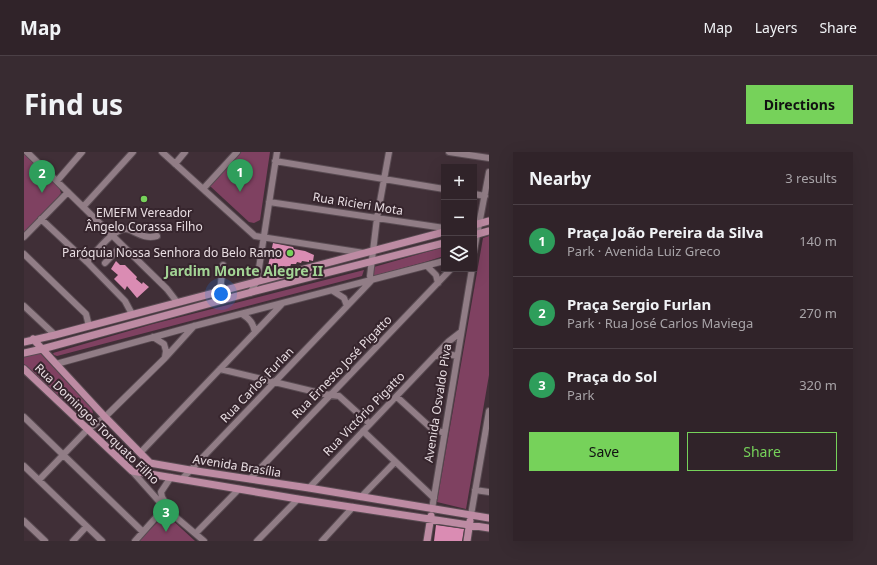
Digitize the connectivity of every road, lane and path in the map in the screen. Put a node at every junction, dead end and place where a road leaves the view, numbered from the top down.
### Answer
1 (82, 152) edge
2 (133, 152) edge
3 (162, 152) edge
4 (185, 152) edge
5 (237, 152) edge
6 (277, 152) edge
7 (389, 152) edge
8 (449, 152) edge
9 (29, 153) edge
10 (489, 158) edge
11 (275, 161) junction
12 (175, 164) junction
13 (489, 172) edge
14 (384, 179) junction
15 (57, 181) junction
16 (441, 188) edge
17 (203, 189) junction
18 (68, 192) junction
19 (477, 195) edge
20 (485, 196) junction
21 (269, 202) junction
22 (83, 207) junction
23 (377, 218) junction
24 (41, 219) junction
25 (489, 221) edge
26 (477, 224) edge
27 (441, 228) edge
28 (489, 231) edge
29 (441, 233) edge
30 (477, 234) edge
31 (112, 235) junction
32 (157, 236) dead end
33 (24, 237) edge
34 (263, 237) junction
35 (441, 243) edge
36 (122, 245) junction
37 (374, 250) junction
38 (364, 252) junction
39 (24, 254) edge
40 (87, 262) junction
41 (372, 262) junction
42 (441, 262) edge
43 (106, 263) dead end
44 (223, 266) dead end
45 (428, 266) junction
46 (448, 272) edge
47 (470, 272) edge
48 (257, 281) junction
49 (371, 281) junction
50 (438, 283) junction
51 (263, 289) junction
52 (220, 291) junction
53 (333, 291) junction
54 (211, 293) junction
55 (250, 293) junction
56 (177, 302) junction
57 (213, 303) junction
58 (281, 304) junction
59 (24, 306) edge
60 (347, 306) junction
61 (132, 314) junction
62 (242, 314) junction
63 (89, 326) junction
64 (194, 326) junction
65 (255, 332) junction
66 (461, 332) junction
67 (55, 335) junction
68 (154, 336) junction
69 (33, 340) junction
70 (24, 342) edge
71 (42, 349) junction
72 (24, 353) edge
73 (435, 356) junction
74 (457, 356) junction
75 (165, 358) junction
76 (56, 364) junction
77 (24, 369) edge
78 (220, 369) junction
79 (275, 382) junction
80 (331, 395) junction
81 (397, 397) junction
82 (489, 411) edge
83 (24, 417) edge
84 (105, 417) junction
85 (370, 424) junction
86 (87, 430) junction
87 (363, 431) junction
88 (444, 433) junction
89 (140, 453) junction
90 (63, 455) junction
91 (395, 462) junction
92 (24, 466) edge
93 (190, 470) junction
94 (132, 471) junction
95 (171, 477) junction
96 (182, 479) junction
97 (250, 479) junction
98 (39, 480) junction
99 (309, 488) junction
100 (239, 489) junction
101 (476, 490) junction
102 (489, 492) edge
103 (360, 497) junction
104 (434, 498) junction
105 (298, 499) junction
106 (166, 507) junction
107 (353, 507) junction
108 (432, 509) junction
109 (471, 515) junction
110 (489, 518) edge
111 (430, 519) junction
112 (24, 521) edge
113 (470, 525) junction
114 (86, 526) junction
115 (489, 528) edge
116 (143, 532) junction
117 (196, 533) junction
118 (45, 541) edge
119 (73, 541) edge
120 (102, 541) edge
121 (135, 541) edge
122 (204, 541) edge
123 (257, 541) edge
124 (322, 541) edge
125 (427, 541) edge
126 (467, 541) edge

1 - 15 street
2 - 22 street
3 - 12 street
4 - 12 street
5 - 17 street
6 - 11 street
7 - 14 street
8 - 10 street
9 - 15 street
11 - 14 street
11 - 21 street
12 - 17 street
13 - 20 street
14 - 16 street
14 - 23 street
15 - 18 street
17 - 34 street
18 - 22 street
18 - 24 street
19 - 20 street
20 - 26 street
21 - 23 street, Rua Ricieri Mota
21 - 34 street
22 - 31 street
23 - 27 street, Rua Ricieri Mota
23 - 37 street
24 - 33 street
24 - 40 street
25 - 26 main road
28 - 30 main road
29 - 37 main road
31 - 32 street
31 - 36 street
31 - 40 street
34 - 38 street
34 - 48 street
35 - 41 main road
36 - 43 street
36 - 56 street
37 - 38 main road
37 - 41 street
38 - 48 main road
39 - 63 street
40 - 61 street
41 - 49 street
41 - 51 main road
42 - 45 street
44 - 52 street
45 - 49 street
45 - 50 street
46 - 50 street, Rua Ernesto José Pigatto
47 - 66 street, Avenida Osvaldo Piva
48 - 51 street
48 - 52 main road
48 - 55 street
49 - 53 street
49 - 60 street, Rua Carlos Furlan
50 - 80 street, Rua Ernesto José Pigatto
51 - 55 main road
52 - 54 main road
53 - 58 street
53 - 60 street
54 - 56 main road
54 - 57 main road
55 - 57 main road
56 - 61 main road
57 - 71 main road
58 - 62 street
58 - 65 street
59 - 67 street
60 - 79 street, Rua Carlos Furlan
61 - 63 main road
62 - 64 street
62 - 65 street
63 - 67 main road
64 - 68 street
64 - 75 street
65 - 78 street
66 - 73 street, Rua Victório Pigatto
66 - 74 street, Avenida Osvaldo Piva
67 - 69 main road
68 - 75 street
68 - 76 street
69 - 70 main road
69 - 71 main road, Avenida Brasília
71 - 72 main road
71 - 76 main road, Avenida Brasília
73 - 74 street
73 - 81 street, Rua Victório Pigatto
74 - 88 street, Avenida Osvaldo Piva
75 - 84 street
76 - 84 main road, Avenida Brasília
77 - 86 main road, Rua Domingos Torquato Filho
78 - 79 street
78 - 89 street
79 - 80 street
79 - 93 street, Rua Carlos Furlan
80 - 85 street
80 - 97 street, Rua Ernesto José Pigatto
81 - 85 street, Rua Victório Pigatto
81 - 88 street
82 - 101 street
83 - 90 street
84 - 86 street
84 - 89 main road, Avenida Brasília
85 - 87 street, Rua Victório Pigatto
86 - 90 street
86 - 94 main road, Rua Domingos Torquato Filho
87 - 91 street
87 - 99 street, Rua Victório Pigatto
88 - 104 street, Avenida Osvaldo Piva
89 - 93 main road, Avenida Brasília
90 - 98 street
90 - 116 street
91 - 103 street
91 - 104 street
92 - 98 street
93 - 96 street, Rua Carlos Furlan
93 - 97 main road, Avenida Brasília
94 - 95 main road, Avenida Brasília
94 - 106 street, Rua Domingos Torquato Filho
95 - 96 main road, Avenida Brasília
95 - 106 street, Rua Domingos Torquato Filho
96 - 100 main road, Avenida Brasília
97 - 99 main road, Avenida Brasília
98 - 114 street
99 - 103 main road, Avenida Brasília
100 - 105 main road, Avenida Brasília
100 - 117 street
101 - 102 street
101 - 109 street
103 - 108 main road, Avenida Brasília
104 - 108 street, Avenida Osvaldo Piva
105 - 107 main road, Avenida Brasília
105 - 123 street
106 - 116 street
106 - 117 street, Rua Domingos Torquato Filho
107 - 111 main road, Avenida Brasília
107 - 124 street
108 - 109 main road, Avenida Brasília
108 - 111 main road, Avenida Osvaldo Piva
109 - 110 main road, Avenida Brasília
109 - 113 main road
111 - 113 main road, Avenida Brasília
111 - 125 main road, Avenida Osvaldo Piva
112 - 118 street
113 - 115 main road, Avenida Brasília
113 - 126 main road
114 - 119 street
114 - 120 street
116 - 121 street
117 - 122 street, Rua Domingos Torquato Filho

